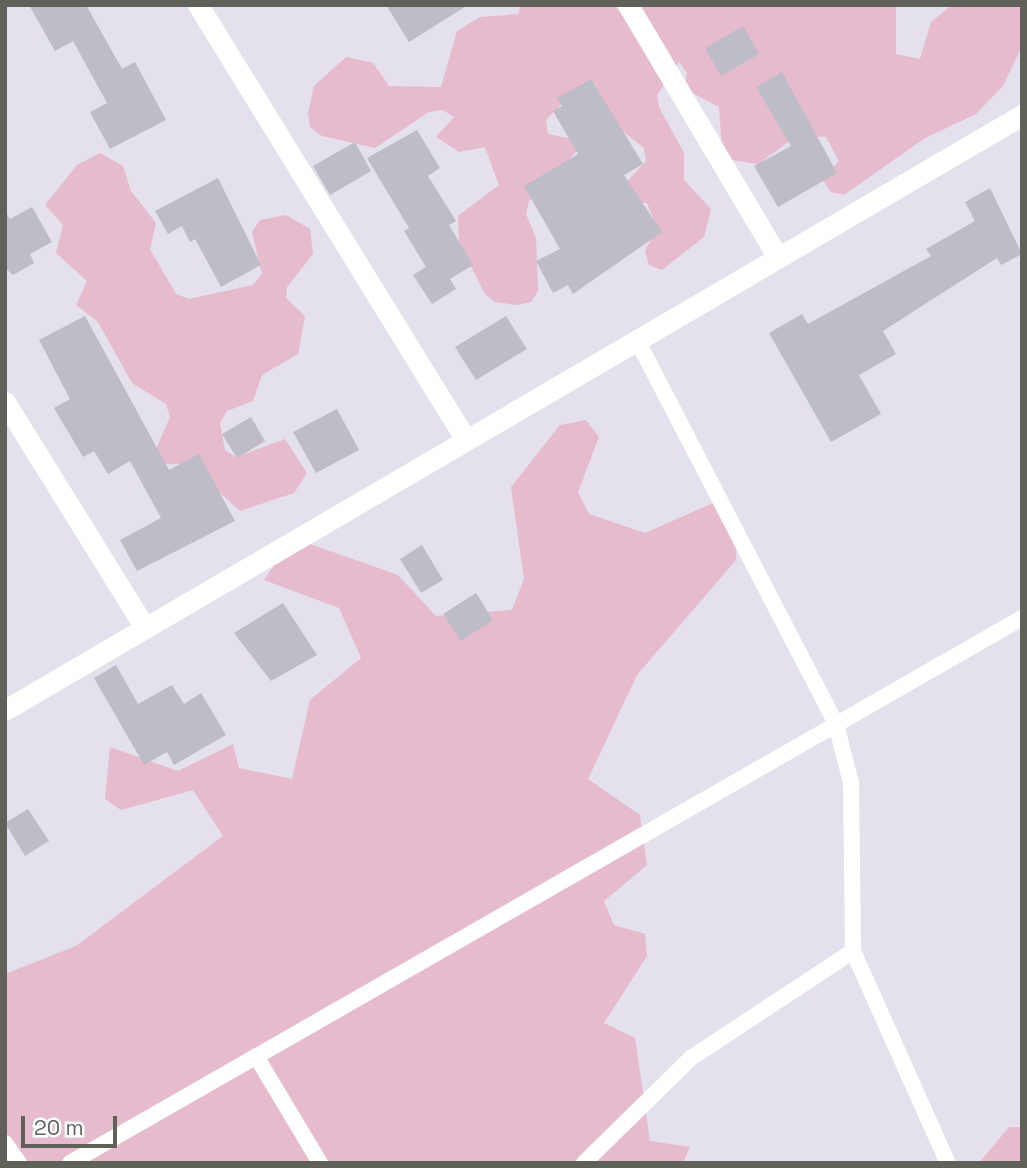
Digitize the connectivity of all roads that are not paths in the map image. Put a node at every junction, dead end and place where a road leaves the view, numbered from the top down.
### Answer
1 (198, 5) edge
2 (628, 5) edge
3 (1022, 115) edge
4 (778, 258) junction
5 (637, 340) junction
6 (5, 402) edge
7 (466, 440) junction
8 (1022, 618) edge
9 (145, 628) junction
10 (5, 710) edge
11 (836, 724) junction
12 (853, 951) junction
13 (256, 1056) junction
14 (5, 1143) edge
15 (19, 1163) edge
16 (70, 1163) edge
17 (320, 1163) edge
18 (584, 1163) edge
19 (948, 1163) edge

1 - 7 street
2 - 4 street
3 - 4 street
4 - 5 street
5 - 7 street
5 - 11 lane
6 - 9 street
7 - 9 street
8 - 11 lane
9 - 10 street
11 - 12 lane
11 - 13 lane
12 - 18 lane
12 - 19 lane
13 - 16 lane
13 - 17 lane
14 - 15 lane

